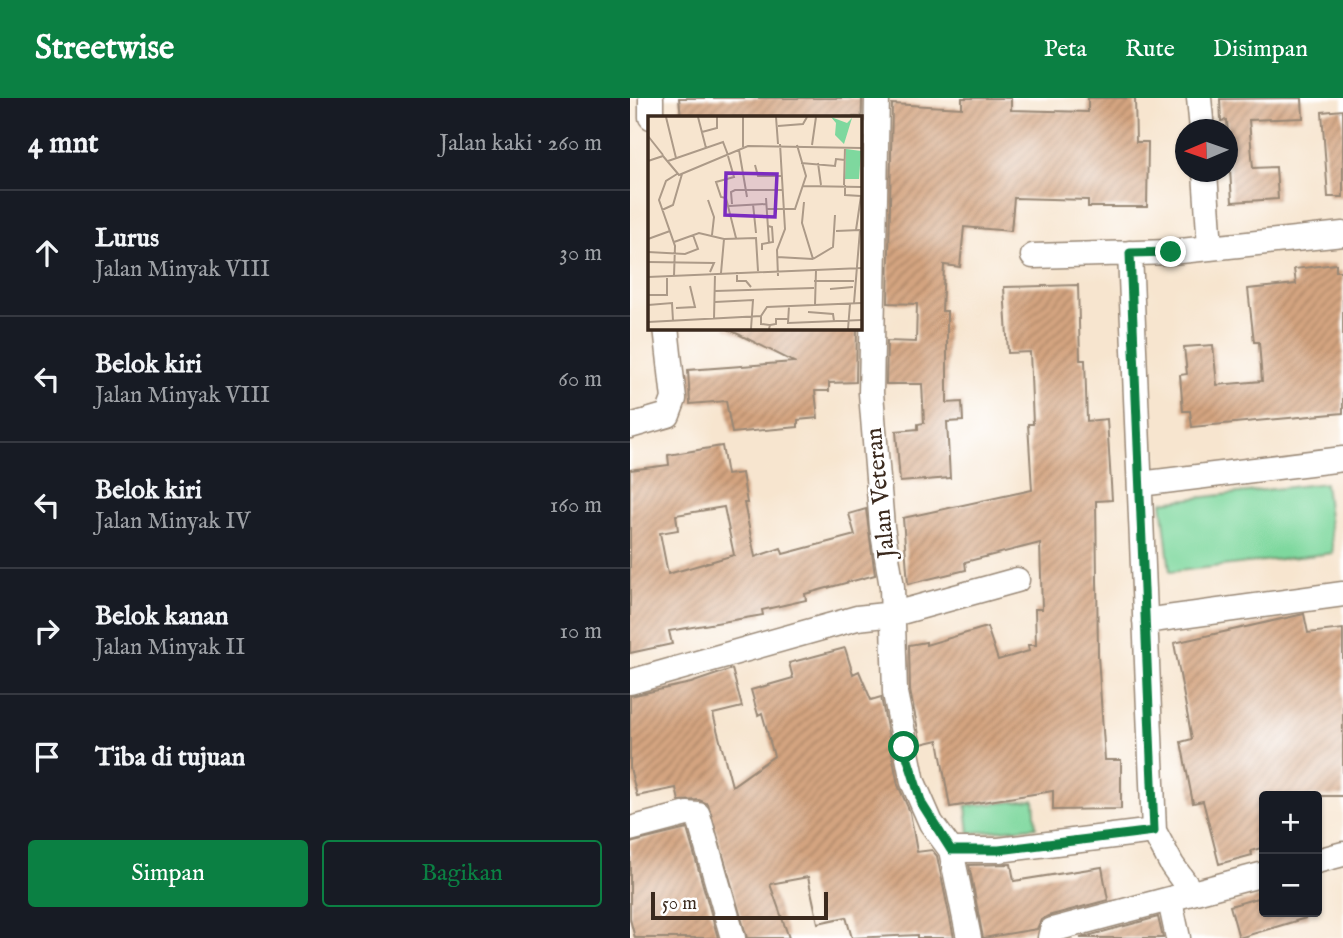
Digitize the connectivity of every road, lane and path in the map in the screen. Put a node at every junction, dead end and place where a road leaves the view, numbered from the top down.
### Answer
1 (650, 98) edge
2 (877, 98) edge
3 (1199, 98) edge
4 (651, 116) edge
5 (1201, 119) edge
6 (1206, 182) edge
7 (1343, 234) edge
8 (1210, 248) junction
9 (1130, 253) junction
10 (1033, 256) dead end
11 (666, 329) edge
12 (630, 426) edge
13 (1343, 459) edge
14 (1140, 484) junction
15 (1017, 580) dead end
16 (1343, 594) edge
17 (894, 614) junction
18 (1145, 621) junction
19 (630, 682) edge
20 (630, 829) edge
21 (1154, 831) junction
22 (951, 850) junction
23 (1343, 854) edge
24 (1322, 860) edge
25 (1259, 875) edge
26 (1181, 897) junction
27 (733, 938) edge
28 (969, 938) edge
29 (1050, 938) edge
30 (1178, 938) edge

1 - 4 street
2 - 17 street, Jalan Veteran
3 - 5 street
6 - 8 street
7 - 8 street
8 - 9 street
9 - 10 street
9 - 14 street
11 - 12 street
13 - 14 street
14 - 18 street
15 - 17 street
16 - 18 street
17 - 19 street
17 - 22 street, Jalan Veteran
18 - 21 street
20 - 27 street
21 - 22 street
21 - 26 street
22 - 28 street
23 - 24 street
25 - 26 street
26 - 29 street
26 - 30 street

